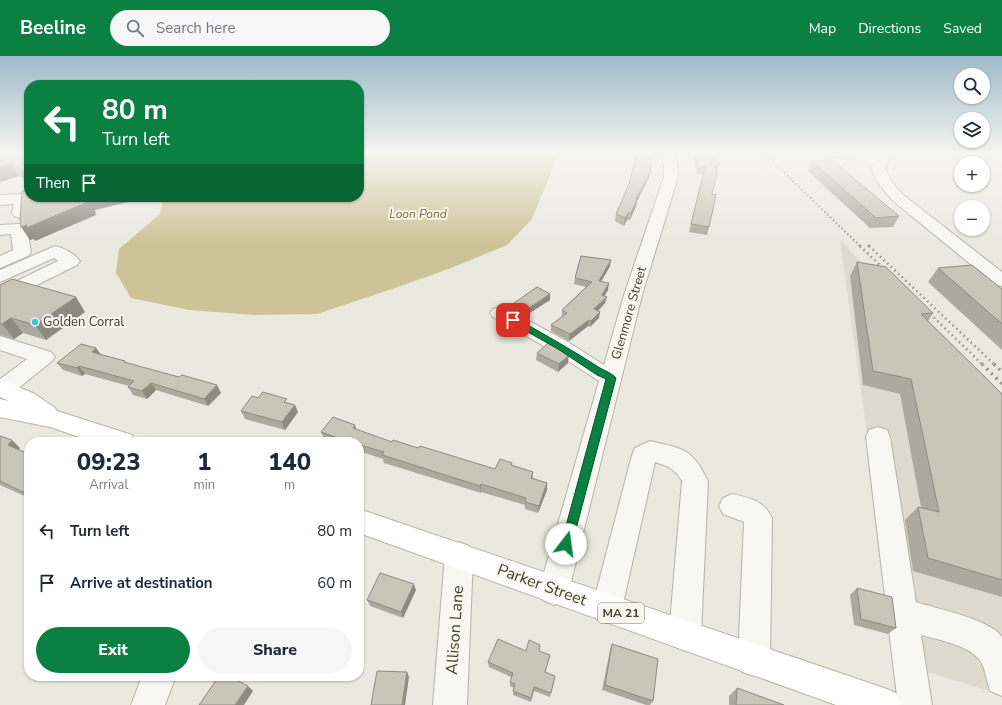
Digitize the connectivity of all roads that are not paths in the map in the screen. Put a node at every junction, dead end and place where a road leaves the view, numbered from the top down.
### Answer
1 (669, 183) edge
2 (886, 183) edge
3 (0, 200) edge
4 (0, 214) edge
5 (20, 221) junction
6 (0, 230) edge
7 (0, 263) edge
8 (0, 277) edge
9 (1002, 281) edge
10 (0, 296) edge
11 (500, 314) dead end
12 (0, 343) edge
13 (611, 378) junction
14 (1, 395) edge
15 (108, 437) edge
16 (878, 437) dead end
17 (732, 506) dead end
18 (364, 523) edge
19 (460, 555) junction
20 (554, 590) junction
21 (607, 608) junction
22 (903, 614) junction
23 (685, 635) junction
24 (754, 660) junction
25 (1002, 679) edge
26 (157, 681) edge
27 (148, 705) edge
28 (450, 705) edge
29 (884, 705) edge
30 (915, 705) edge

1 - 13 street, Glenmore Street
2 - 9 street
3 - 5 street
4 - 5 street
5 - 6 street
5 - 7 street
8 - 10 street
11 - 13 street
12 - 14 street
13 - 20 street, Glenmore Street
14 - 15 main road
16 - 22 street
17 - 24 street
18 - 19 main road, Parker Street / MA 21
19 - 20 main road, Parker Street / MA 21
19 - 28 street, Allison Lane
20 - 21 main road, Parker Street / MA 21
21 - 23 main road, Parker Street / MA 21
21 - 23 street
22 - 25 street
22 - 30 street
23 - 24 main road, Parker Street / MA 21
24 - 29 main road, Parker Street / MA 21
26 - 27 street

